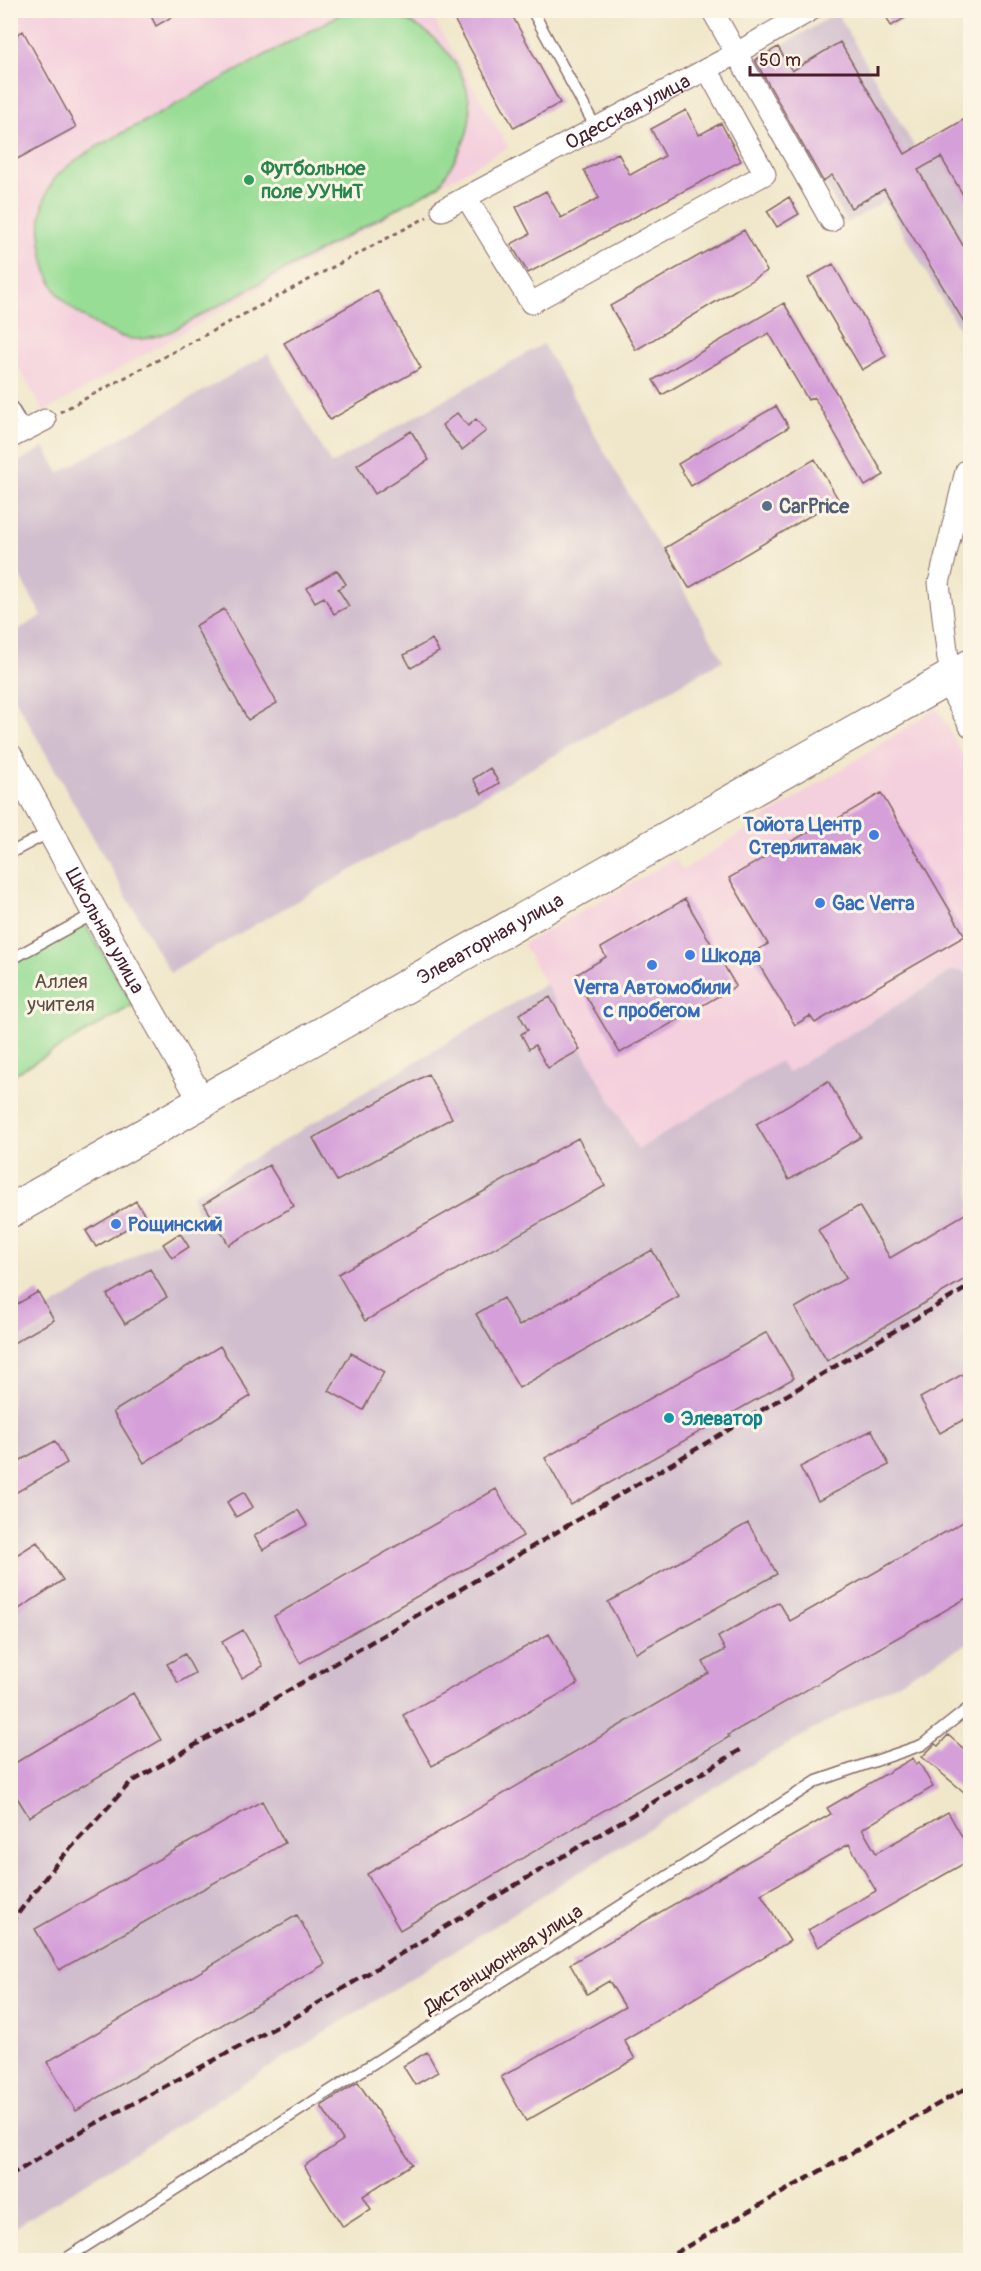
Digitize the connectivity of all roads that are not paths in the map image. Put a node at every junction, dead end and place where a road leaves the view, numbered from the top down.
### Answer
1 (532, 10) edge
2 (712, 10) edge
3 (811, 10) edge
4 (735, 54) junction
5 (707, 69) junction
6 (596, 128) junction
7 (466, 197) junction
8 (442, 210) road end
9 (831, 221) dead end
10 (10, 404) edge
11 (27, 430) edge
12 (970, 468) edge
13 (956, 674) edge
14 (970, 726) edge
15 (10, 757) edge
16 (51, 831) junction
17 (10, 854) edge
18 (95, 913) junction
19 (10, 960) edge
20 (202, 1101) junction
21 (10, 1211) edge
22 (970, 1707) edge
23 (64, 2260) edge

1 - 6 lane
2 - 4 street
3 - 4 street, Одесская улица
4 - 5 street, Одесская улица
4 - 9 street
5 - 6 street, Одесская улица
5 - 7 street
6 - 7 street, Одесская улица
7 - 8 street, Одесская улица
10 - 11 lane
12 - 13 street
13 - 14 street
13 - 20 main road, Элеваторная улица
15 - 16 street, Школьная улица
16 - 17 lane
16 - 18 street, Школьная улица
18 - 19 lane
18 - 20 street, Школьная улица
20 - 21 main road, Элеваторная улица
22 - 23 lane, Дистанционная улица

